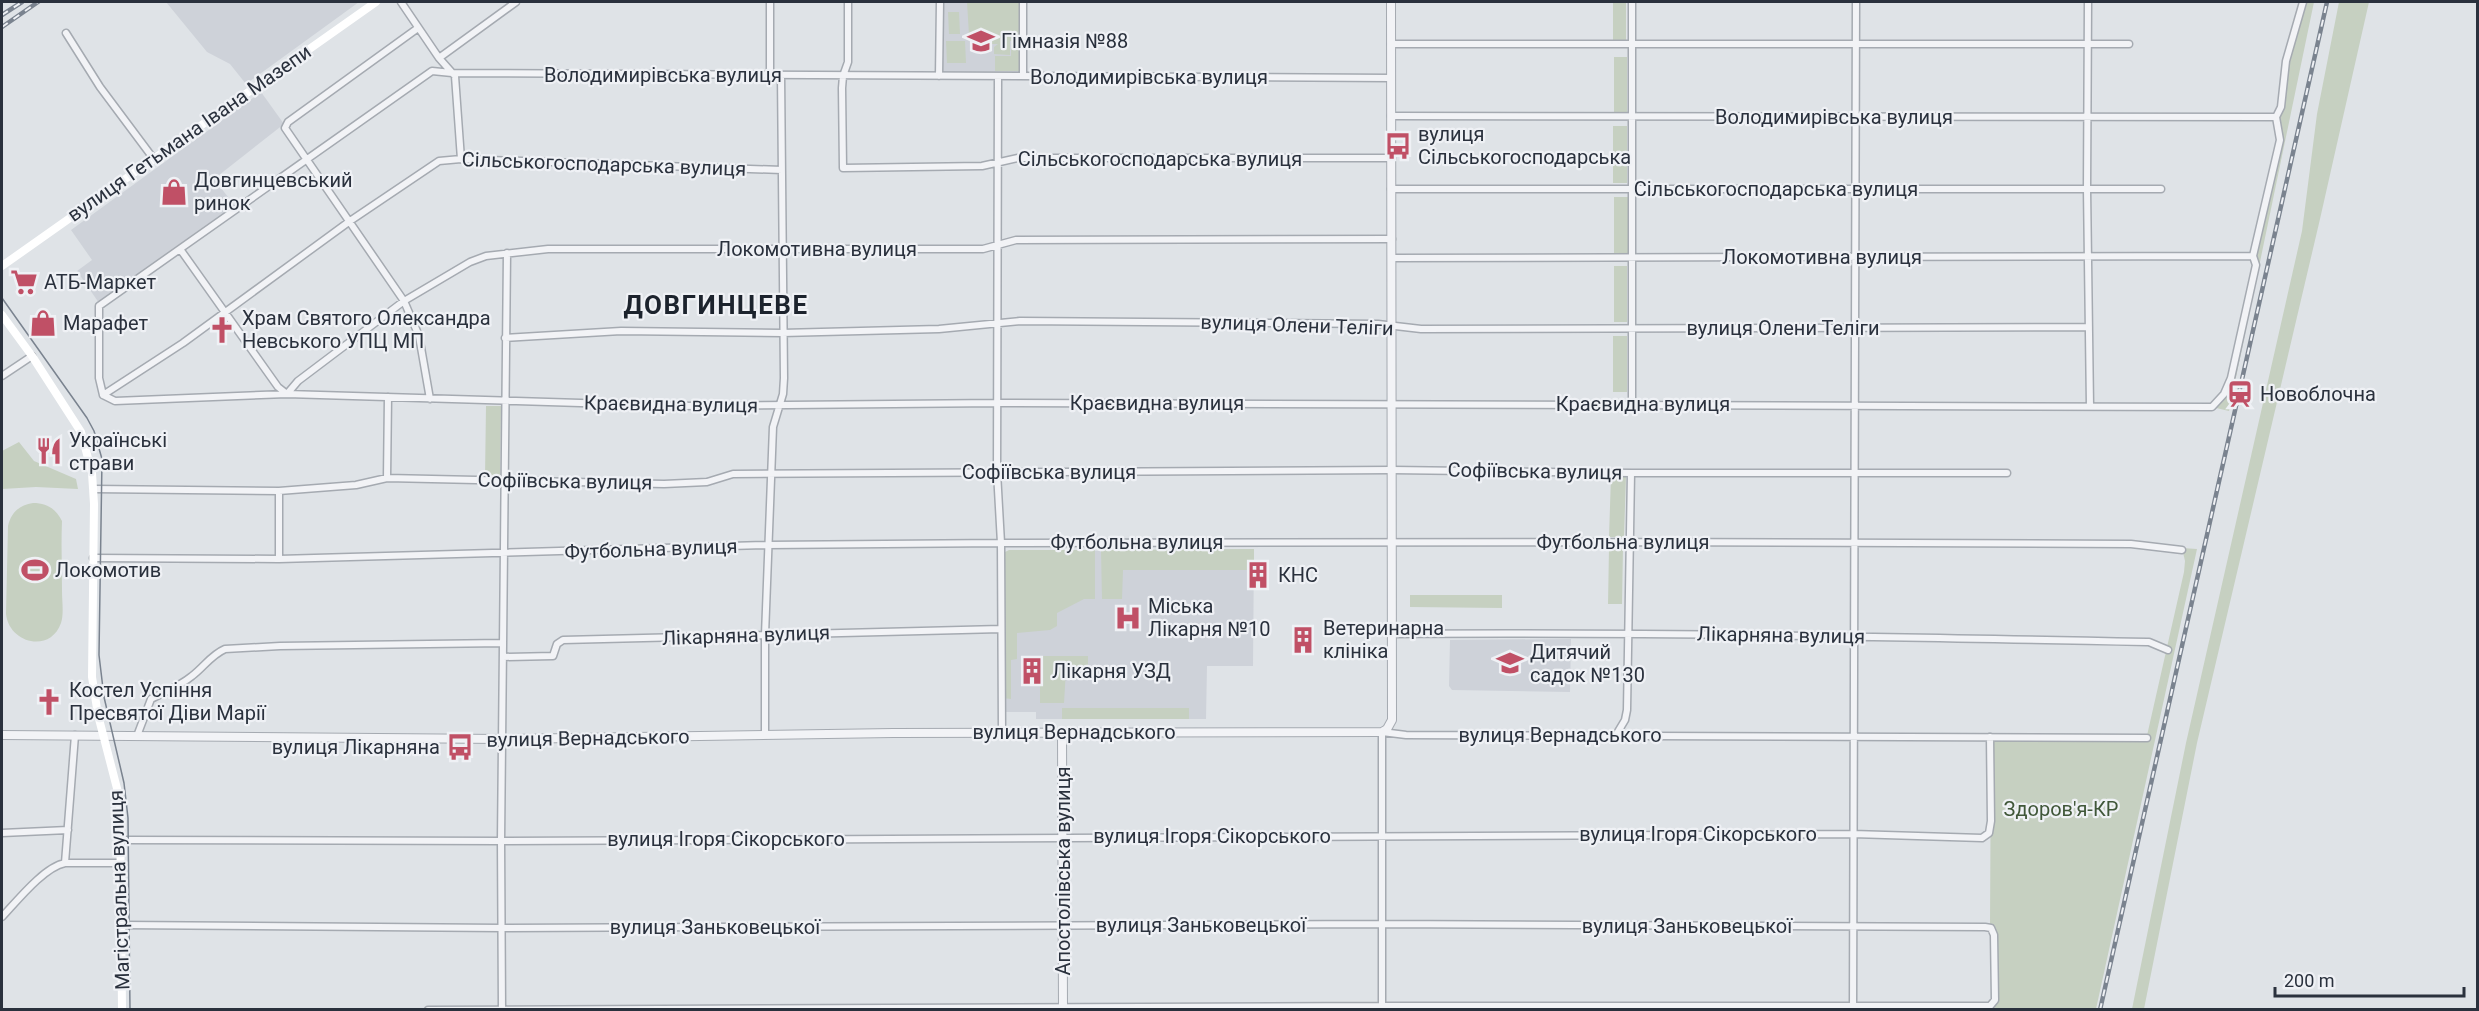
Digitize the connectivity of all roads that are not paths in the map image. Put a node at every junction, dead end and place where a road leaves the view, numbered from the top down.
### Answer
1 (376, 2) edge
2 (401, 2) edge
3 (516, 2) edge
4 (770, 2) edge
5 (848, 2) edge
6 (940, 2) edge
7 (1023, 2) edge
8 (1391, 2) edge
9 (1632, 2) edge
10 (1856, 2) edge
11 (2088, 2) edge
12 (2303, 2) edge
13 (418, 28) junction
14 (66, 33) dead end
15 (1391, 44) junction
16 (1632, 44) junction
17 (1856, 44) junction
18 (2089, 44) junction
19 (2129, 44) dead end
20 (438, 58) junction
21 (452, 74) junction
22 (770, 75) junction
23 (781, 75) junction
24 (843, 75) junction
25 (939, 76) junction
26 (998, 76) junction
27 (1023, 76) junction
28 (1391, 78) junction
29 (1392, 116) junction
30 (1632, 116) junction
31 (1855, 117) junction
32 (2089, 117) junction
33 (2276, 117) junction
34 (153, 158) junction
35 (1392, 158) junction
36 (306, 159) junction
37 (461, 159) junction
38 (998, 162) junction
39 (782, 170) junction
40 (1391, 189) junction
41 (1632, 189) junction
42 (1855, 189) junction
43 (2087, 189) junction
44 (2161, 189) dead end
45 (350, 221) junction
46 (1392, 239) junction
47 (998, 246) junction
48 (180, 249) junction
49 (782, 249) junction
50 (507, 252) junction
51 (2089, 256) junction
52 (2253, 256) junction
53 (1855, 257) junction
54 (1392, 258) junction
55 (1632, 258) junction
56 (2, 266) edge
57 (404, 301) junction
58 (225, 311) junction
59 (2, 315) edge
60 (998, 322) junction
61 (1392, 327) junction
62 (1855, 327) junction
63 (2089, 327) junction
64 (1632, 329) junction
65 (783, 333) junction
66 (505, 338) junction
67 (32, 357) junction
68 (2, 376) edge
69 (287, 394) junction
70 (103, 395) junction
71 (388, 397) junction
72 (430, 399) junction
73 (506, 401) junction
74 (998, 403) junction
75 (1392, 404) junction
76 (1632, 404) junction
77 (1856, 404) junction
78 (780, 405) junction
79 (2090, 406) junction
80 (1392, 470) junction
81 (997, 472) junction
82 (1631, 473) junction
83 (1855, 473) junction
84 (2007, 473) dead end
85 (772, 474) junction
86 (387, 478) junction
87 (504, 480) junction
88 (93, 489) junction
89 (279, 491) junction
90 (1392, 541) junction
91 (1629, 542) junction
92 (1001, 543) junction
93 (1854, 543) junction
94 (768, 545) junction
95 (2182, 550) dead end
96 (504, 554) junction
97 (93, 558) junction
98 (279, 559) junction
99 (1001, 629) junction
100 (1628, 633) junction
101 (1392, 634) junction
102 (765, 635) junction
103 (1855, 636) junction
104 (503, 643) junction
105 (2168, 650) dead end
106 (503, 657) junction
107 (1002, 732) junction
108 (1062, 732) junction
109 (1382, 732) junction
110 (2, 735) edge
111 (75, 735) junction
112 (103, 735) junction
113 (765, 735) junction
114 (1616, 735) junction
115 (1853, 735) junction
116 (137, 736) junction
117 (1990, 737) junction
118 (2147, 738) dead end
119 (502, 739) junction
120 (68, 830) junction
121 (2, 833) edge
122 (1382, 834) junction
123 (1853, 834) junction
124 (1062, 837) junction
125 (121, 840) junction
126 (501, 841) junction
127 (65, 863) junction
128 (121, 864) junction
129 (2, 916) edge
130 (1382, 924) junction
131 (122, 925) junction
132 (1063, 926) junction
133 (1854, 926) junction
134 (502, 928) junction
135 (1063, 1008) edge
136 (1382, 1008) edge
137 (1853, 1008) edge
138 (502, 1009) edge
139 (656, 1009) edge
140 (122, 1010) edge
141 (428, 1010) edge

1 - 34 main road, вулиця Гетьмана Івана Мазепи
2 - 13 street
3 - 20 street
4 - 22 street
5 - 24 street
6 - 25 street
7 - 27 street
8 - 15 street
9 - 16 street
10 - 17 street
11 - 18 street
12 - 33 street
13 - 20 street
13 - 36 street
14 - 34 street
15 - 16 street
15 - 28 street
16 - 17 street
16 - 30 street
17 - 18 street
17 - 31 street
18 - 19 street
18 - 32 street
20 - 21 street
21 - 22 street, Володимирівська вулиця
21 - 36 street, Володимирівська вулиця
21 - 37 street
22 - 23 street, Володимирівська вулиця
23 - 24 street, Володимирівська вулиця
23 - 39 street
24 - 25 street, Володимирівська вулиця
24 - 38 street, Сільськогосподарська вулиця
25 - 26 street, Володимирівська вулиця
26 - 27 street, Володимирівська вулиця
26 - 38 street
27 - 28 street, Володимирівська вулиця
28 - 29 street
29 - 30 street, Володимирівська вулиця
29 - 35 street
30 - 31 street, Володимирівська вулиця
30 - 41 street
31 - 32 street, Володимирівська вулиця
31 - 42 street
32 - 33 street, Володимирівська вулиця
32 - 43 street
33 - 52 street
34 - 56 main road, вулиця Гетьмана Івана Мазепи
35 - 38 street, Сільськогосподарська вулиця
35 - 40 street
36 - 45 street
36 - 48 street, Володимирівська вулиця
37 - 39 street, Сільськогосподарська вулиця
37 - 45 street, Сільськогосподарська вулиця
38 - 47 street
39 - 49 street
40 - 41 street, Сільськогосподарська вулиця
40 - 46 street
41 - 42 street, Сільськогосподарська вулиця
41 - 55 street
42 - 43 street, Сільськогосподарська вулиця
42 - 53 street
43 - 44 street, Сільськогосподарська вулиця
43 - 51 street
45 - 57 street
45 - 58 street, Сільськогосподарська вулиця
46 - 47 street, Локомотивна вулиця
46 - 54 street
47 - 49 street, Локомотивна вулиця
47 - 60 street
48 - 58 street
48 - 70 street, Володимирівська вулиця
49 - 50 street, Локомотивна вулиця
49 - 65 street
50 - 57 street, Локомотивна вулиця
50 - 66 street
51 - 52 street, Локомотивна вулиця
51 - 53 street, Локомотивна вулиця
51 - 63 street
52 - 79 street, Краєвидна вулиця
53 - 55 street, Локомотивна вулиця
53 - 62 street
54 - 55 street, Локомотивна вулиця
54 - 61 street
55 - 64 street
57 - 69 street, Локомотивна вулиця
57 - 72 street
58 - 69 street
58 - 70 street, Сільськогосподарська вулиця
59 - 67 main road, Магістральна вулиця
60 - 61 street, вулиця Олени Теліги
60 - 65 street, вулиця Олени Теліги
60 - 74 street
61 - 64 street, вулиця Олени Теліги
61 - 75 street
62 - 63 street, вулиця Олени Теліги
62 - 64 street, вулиця Олени Теліги
62 - 77 street
63 - 79 street
64 - 76 street
65 - 66 street, вулиця Олени Теліги
65 - 78 street
66 - 73 street
67 - 68 street
67 - 88 main road, Магістральна вулиця
69 - 70 street, Краєвидна вулиця
69 - 71 street, Краєвидна вулиця
71 - 72 street, Краєвидна вулиця
71 - 86 street
72 - 73 street, Краєвидна вулиця
73 - 78 street, Краєвидна вулиця
73 - 87 street
74 - 75 street, Краєвидна вулиця
74 - 78 street, Краєвидна вулиця
74 - 81 street
75 - 76 street, Краєвидна вулиця
75 - 80 street
76 - 77 street, Краєвидна вулиця
77 - 79 street, Краєвидна вулиця
77 - 83 street
78 - 85 street
80 - 81 street, Софіївська вулиця
80 - 82 street, Софіївська вулиця
80 - 90 street
81 - 85 street, Софіївська вулиця
81 - 92 street
82 - 83 street, Софіївська вулиця
82 - 91 street
83 - 84 street, Софіївська вулиця
83 - 93 street
85 - 87 street, Софіївська вулиця
85 - 94 street
86 - 87 street, Софіївська вулиця
86 - 89 street, Софіївська вулиця
87 - 96 street
88 - 89 street, Софіївська вулиця
88 - 97 main road, Магістральна вулиця
89 - 98 street
90 - 91 street, Футбольна вулиця
90 - 92 street, Футбольна вулиця
90 - 101 street
91 - 93 street, Футбольна вулиця
91 - 100 street
92 - 94 street, Футбольна вулиця
92 - 99 street
93 - 95 street, Футбольна вулиця
93 - 103 street
94 - 96 street, Футбольна вулиця
94 - 102 street
96 - 98 street, Футбольна вулиця
96 - 104 street
97 - 98 street, Футбольна вулиця
97 - 112 main road, Магістральна вулиця
99 - 102 street, Лікарняна вулиця
99 - 107 street
100 - 101 street, Лікарняна вулиця
100 - 103 street, Лікарняна вулиця
100 - 114 street
101 - 109 street
102 - 106 street, Лікарняна вулиця
102 - 113 street
103 - 105 street, Лікарняна вулиця
103 - 115 street
104 - 106 street
104 - 116 street
106 - 119 street
107 - 108 street, вулиця Вернадського
107 - 113 street, вулиця Вернадського
108 - 109 street, вулиця Вернадського
108 - 124 street, Апостолівська вулиця
109 - 114 street, вулиця Вернадського
109 - 122 street
110 - 111 street, вулиця Вернадського
111 - 112 street, вулиця Вернадського
111 - 120 street
112 - 116 street, вулиця Вернадського
112 - 125 main road, Магістральна вулиця
113 - 119 street, вулиця Вернадського
114 - 115 street, вулиця Вернадського
115 - 117 street, вулиця Вернадського
115 - 123 street
116 - 119 street, вулиця Вернадського
117 - 118 street, вулиця Вернадського
117 - 123 street, вулиця Ігоря Сікорського
119 - 126 street
120 - 121 street
120 - 127 street
122 - 123 street, вулиця Ігоря Сікорського
122 - 124 street, вулиця Ігоря Сікорського
122 - 130 street
123 - 133 street
124 - 126 street, вулиця Ігоря Сікорського
124 - 132 street, Апостолівська вулиця
125 - 126 street, вулиця Ігоря Сікорського
125 - 128 main road, Магістральна вулиця
126 - 134 street
127 - 128 street
127 - 129 street
128 - 131 main road, Магістральна вулиця
130 - 132 street, вулиця Заньковецької
130 - 133 street, вулиця Заньковецької
130 - 136 street
131 - 134 street, вулиця Заньковецької
131 - 140 main road, Магістральна вулиця
132 - 134 street, вулиця Заньковецької
132 - 135 street, Апостолівська вулиця
133 - 137 street
133 - 137 street, вулиця Заньковецької
134 - 138 street
135 - 136 street
135 - 139 street
136 - 137 street
138 - 139 street
138 - 141 street

